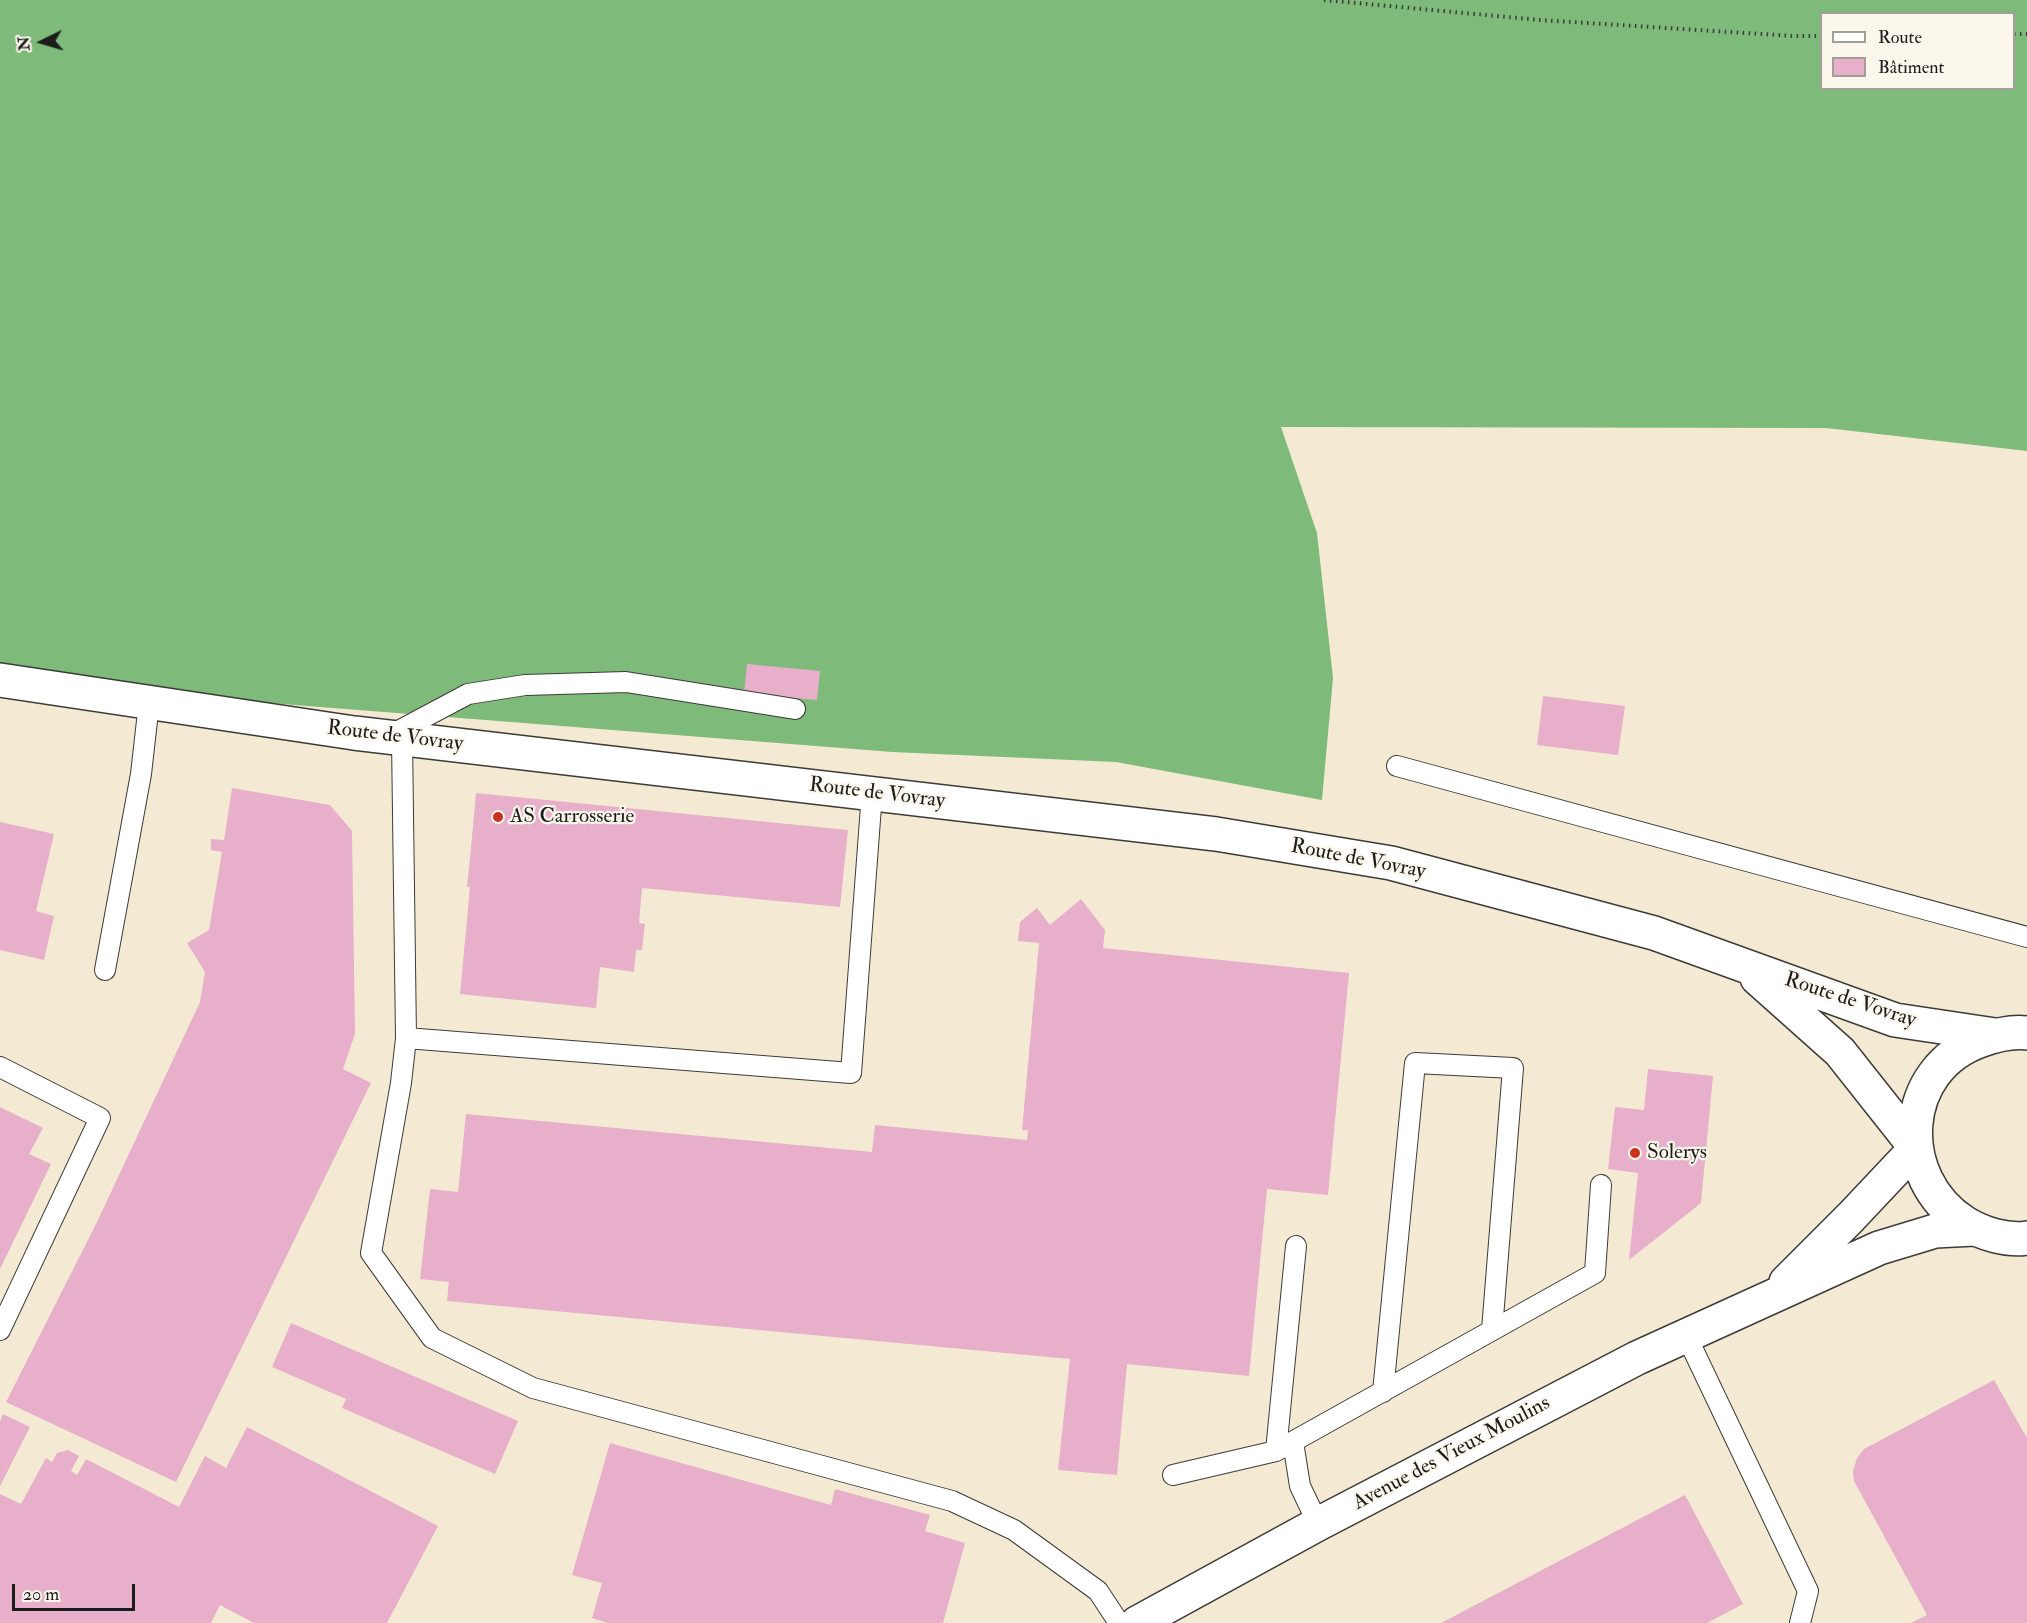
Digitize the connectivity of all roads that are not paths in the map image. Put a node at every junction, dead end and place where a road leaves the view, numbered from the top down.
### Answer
1 (0, 680) edge
2 (149, 703) junction
3 (795, 709) dead end
4 (394, 738) junction
5 (1397, 766) dead end
6 (872, 794) junction
7 (2027, 937) edge
8 (1743, 964) junction
9 (105, 970) dead end
10 (2027, 1033) edge
11 (1995, 1035) junction
12 (406, 1038) junction
13 (0, 1066) edge
14 (1916, 1148) junction
15 (1601, 1185) dead end
16 (2007, 1238) edge
17 (1296, 1246) dead end
18 (1772, 1296) junction
19 (0, 1330) edge
20 (1492, 1330) junction
21 (1686, 1335) junction
22 (1383, 1392) junction
23 (1284, 1447) junction
24 (1173, 1475) dead end
25 (1318, 1524) junction
26 (1119, 1623) edge
27 (1137, 1623) edge
28 (1800, 1623) edge

1 - 2 street, Route de Vovray
2 - 4 street, Route de Vovray
2 - 9 lane
3 - 4 lane
4 - 6 street, Route de Vovray
4 - 12 lane
5 - 7 lane
6 - 8 street, Route de Vovray
6 - 12 lane
8 - 11 street, Route de Vovray
8 - 14 street, Route de Vovray
10 - 11 street
11 - 14 street
12 - 26 lane
13 - 19 lane
14 - 16 street
14 - 18 street, Avenue des Vieux Moulins
15 - 20 lane
16 - 18 street, Avenue des Vieux Moulins
17 - 23 lane
18 - 21 street, Avenue des Vieux Moulins
20 - 22 lane
20 - 22 lane
21 - 25 street, Avenue des Vieux Moulins
21 - 28 lane
22 - 23 lane
23 - 24 lane
23 - 25 lane
25 - 27 street, Avenue des Vieux Moulins

